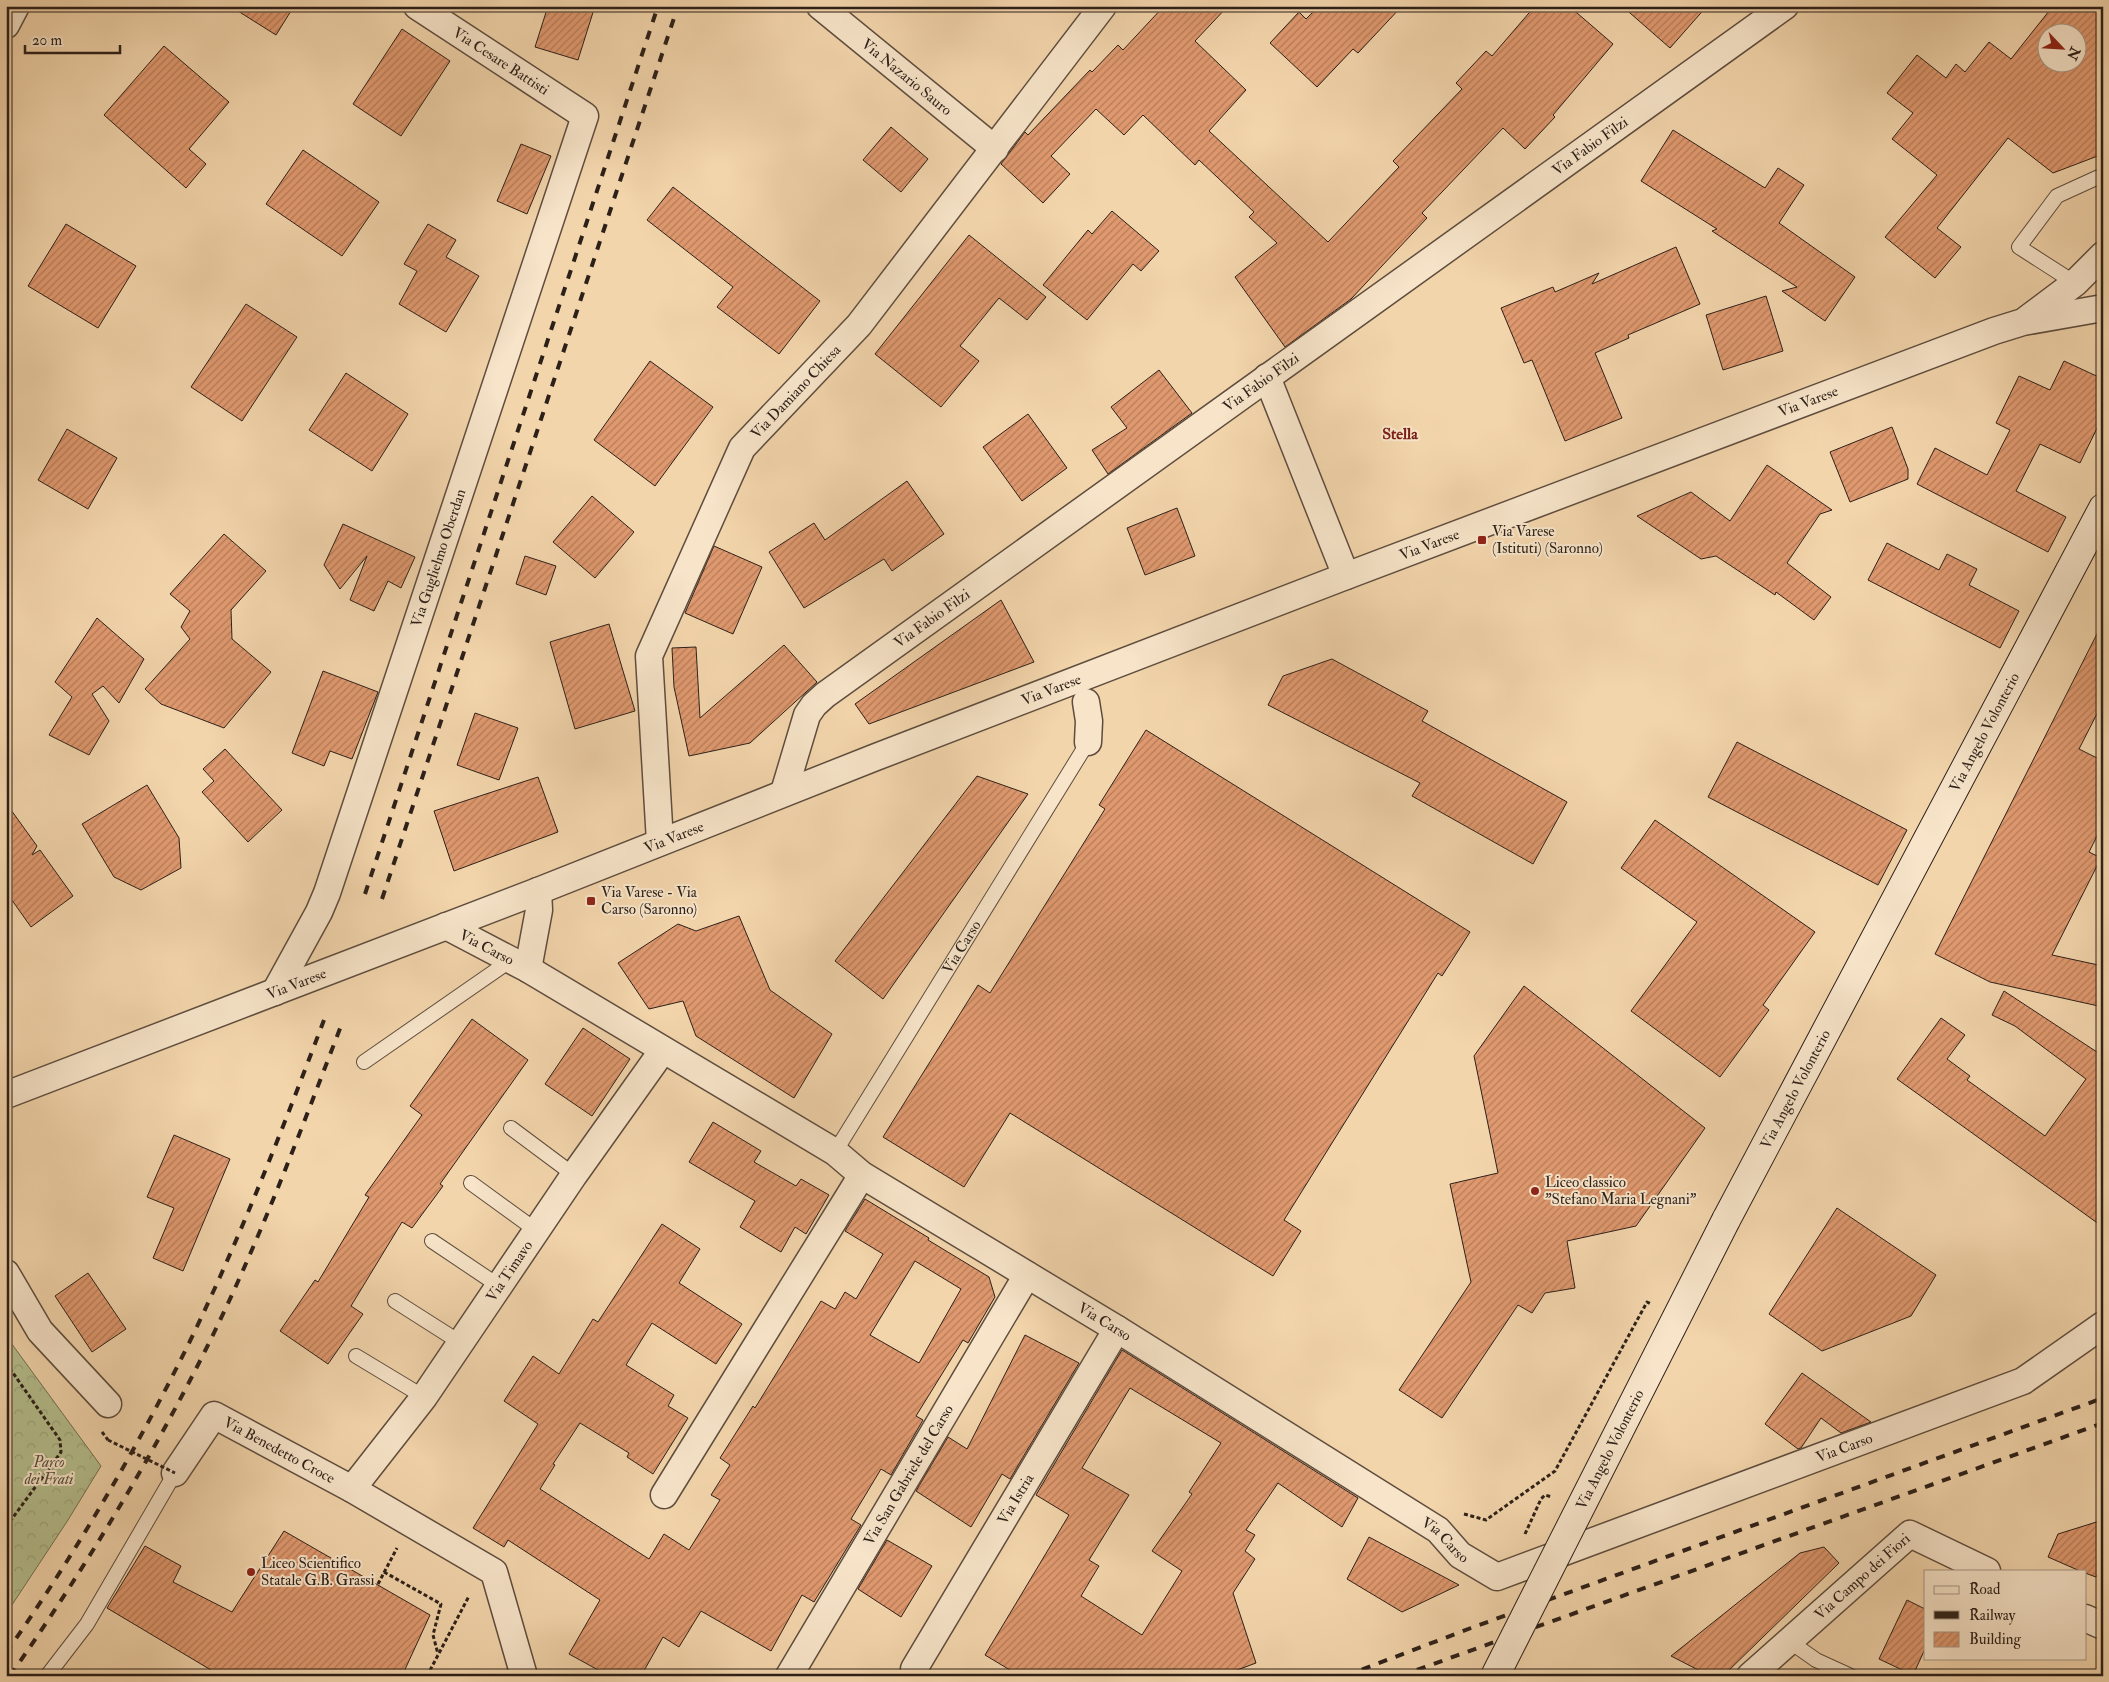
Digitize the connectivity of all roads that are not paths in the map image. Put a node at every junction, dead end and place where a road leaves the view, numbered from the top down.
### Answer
1 (16, 6) edge
2 (417, 6) edge
3 (820, 6) edge
4 (1103, 6) edge
5 (1785, 6) edge
6 (6, 25) edge
7 (585, 116) joint
8 (995, 149) junction
9 (2103, 175) edge
10 (2103, 255) edge
11 (2075, 283) junction
12 (2103, 308) edge
13 (2023, 322) junction
14 (1267, 377) junction
15 (2100, 522) edge
16 (1346, 576) junction
17 (1086, 702) dead end
18 (1088, 742) joint
19 (784, 792) junction
20 (660, 842) junction
21 (538, 891) junction
22 (446, 926) junction
23 (520, 964) junction
24 (275, 992) junction
25 (663, 1050) junction
26 (364, 1062) dead end
27 (6, 1095) edge
28 (511, 1128) dead end
29 (834, 1152) junction
30 (574, 1175) junction
31 (862, 1175) junction
32 (471, 1184) dead end
33 (537, 1231) junction
34 (432, 1241) dead end
35 (6, 1273) edge
36 (1027, 1275) junction
37 (500, 1286) junction
38 (395, 1301) dead end
39 (2103, 1325) edge
40 (1117, 1329) junction
41 (461, 1343) junction
42 (356, 1356) dead end
43 (424, 1397) junction
44 (108, 1404) dead end
45 (175, 1473) joint
46 (352, 1489) junction
47 (664, 1495) dead end
48 (1985, 1570) edge
49 (2086, 1618) edge
50 (2103, 1626) edge
51 (1789, 1642) junction
52 (914, 1669) dead end
53 (47, 1676) edge
54 (524, 1676) edge
55 (789, 1676) edge
56 (1495, 1676) edge
57 (1750, 1676) edge
58 (1851, 1676) edge

1 - 6 street
2 - 7 street, Via Cesare Battisti
3 - 8 street, Via Nazario Sauro
4 - 8 street, Via Damiano Chiesa
5 - 14 street, Via Fabio Filzi
7 - 24 street, Via Guglielmo Oberdan
8 - 20 street, Via Damiano Chiesa
9 - 11 lane
10 - 11 street
11 - 13 street
12 - 13 street, Via Varese
13 - 16 street, Via Varese
14 - 16 street
14 - 19 street, Via Fabio Filzi
15 - 56 street, Via Angelo Volonterio, bridge
16 - 19 street, Via Varese
17 - 18 street
18 - 29 lane, Via Carso
19 - 20 street, Via Varese
20 - 21 street, Via Varese
21 - 22 street, Via Varese
21 - 23 street, Via Carso
22 - 23 street, Via Carso
22 - 24 street, Via Varese
23 - 25 street, Via Carso
23 - 26 lane
24 - 27 street, Via Varese
25 - 29 street, Via Carso
25 - 30 street, Via Timavo
28 - 30 lane
29 - 31 street, Via Carso
30 - 33 street, Via Timavo
31 - 36 street, Via Carso
31 - 47 street
32 - 33 lane
33 - 37 street, Via Timavo
34 - 37 lane
35 - 44 street
36 - 40 street, Via Carso
36 - 55 street, Via San Gabriele del Carso
37 - 41 street, Via Timavo
38 - 41 lane
39 - 40 street, Via Carso
40 - 52 street, Via Istria
41 - 43 street, Via Timavo
42 - 43 lane
43 - 46 street, Via Timavo
45 - 46 street, Via Benedetto Croce
45 - 53 lane, Via Benedetto Croce
46 - 54 street, Via Benedetto Croce
48 - 51 street, Via Campo dei Fiori
49 - 50 street
51 - 57 street, Via Campo dei Fiori
51 - 58 lane

